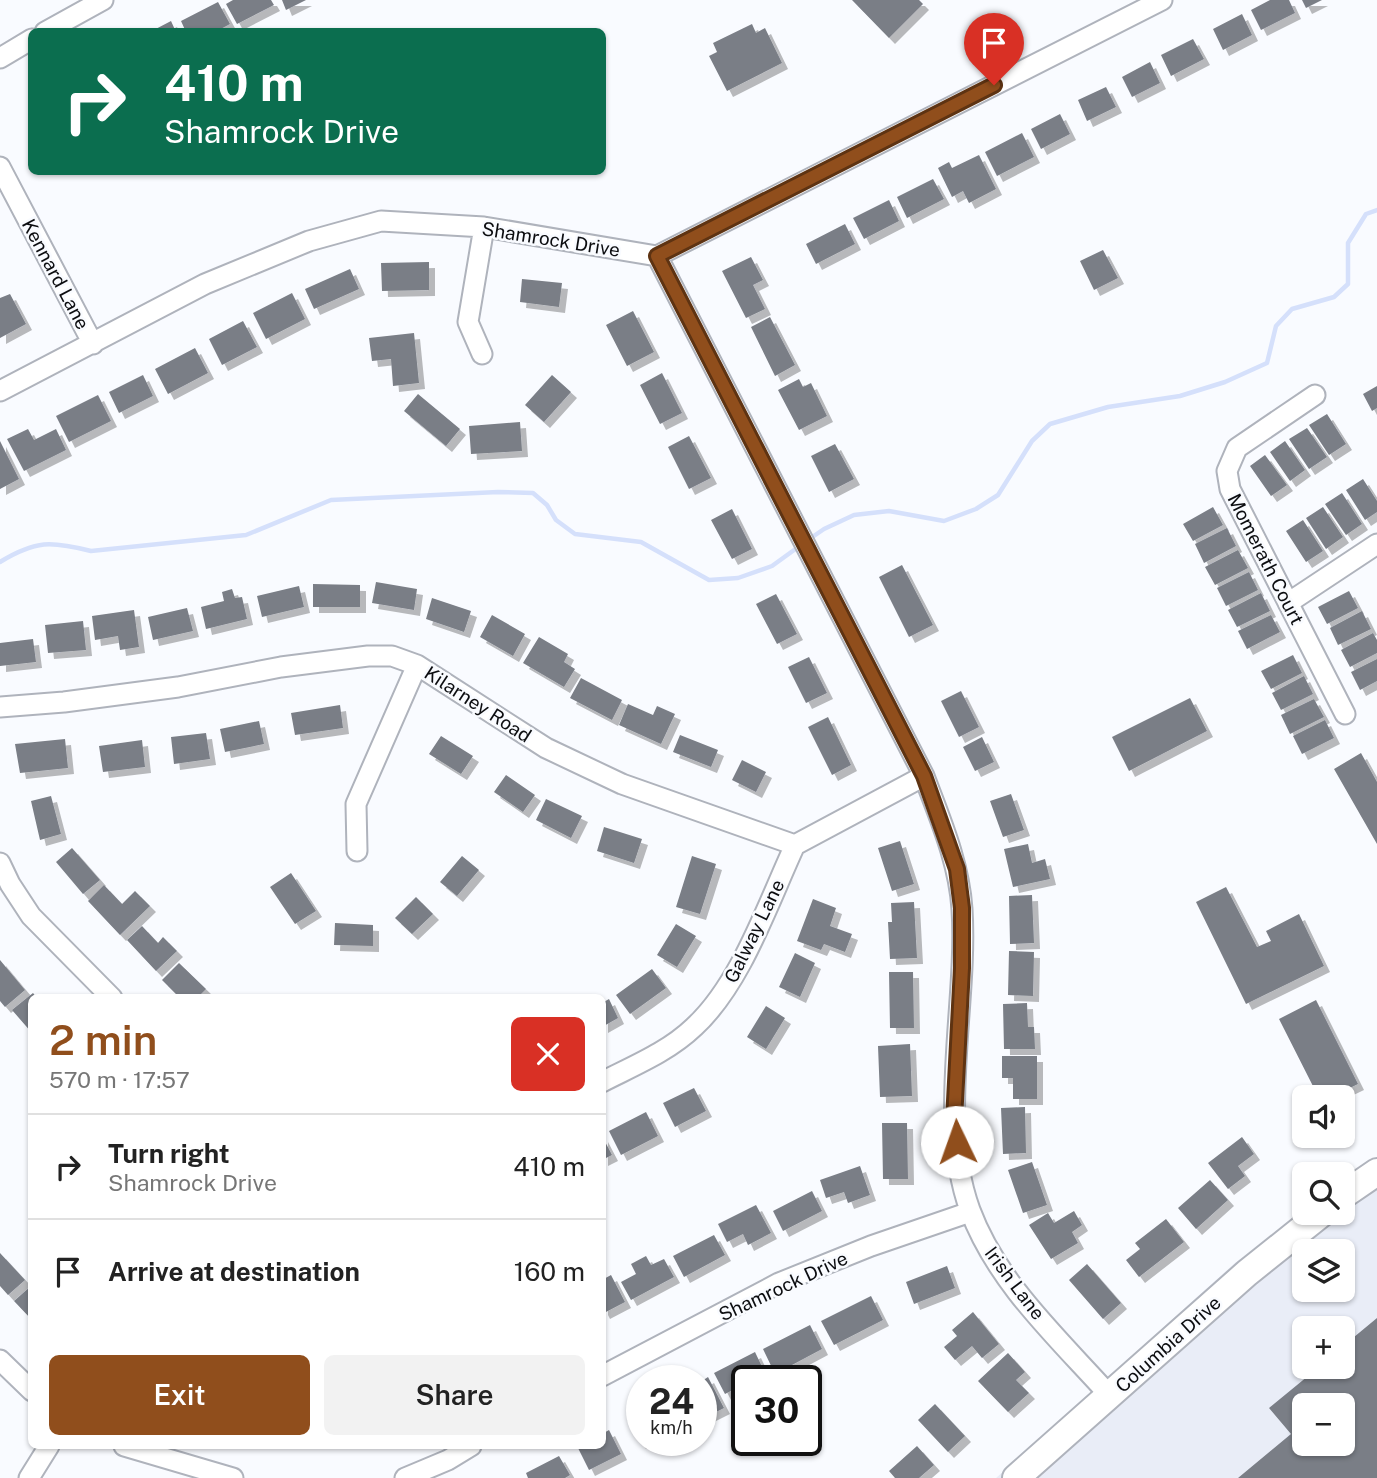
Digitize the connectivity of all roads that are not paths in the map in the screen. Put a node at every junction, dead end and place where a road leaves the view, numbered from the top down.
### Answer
1 (103, 0) edge
2 (1162, 0) edge
3 (52, 28) edge
4 (28, 41) edge
5 (0, 58) edge
6 (0, 167) edge
7 (484, 227) junction
8 (657, 256) junction
9 (93, 344) junction
10 (482, 354) dead end
11 (0, 391) edge
12 (1315, 394) dead end
13 (1377, 544) edge
14 (1288, 603) junction
15 (417, 665) junction
16 (0, 707) edge
17 (1345, 715) dead end
18 (924, 776) junction
19 (795, 845) junction
20 (357, 851) dead end
21 (0, 863) edge
22 (108, 994) edge
23 (606, 1080) edge
24 (1377, 1172) edge
25 (1355, 1187) edge
26 (971, 1212) junction
27 (1307, 1225) edge
28 (0, 1360) edge
29 (606, 1374) edge
30 (28, 1387) edge
31 (1110, 1395) junction
32 (48, 1449) edge
33 (134, 1449) edge
34 (466, 1449) edge
35 (29, 1478) edge
36 (233, 1478) edge
37 (405, 1478) edge
38 (1016, 1478) edge

1 - 3 street
2 - 8 street
4 - 5 street
6 - 9 street, Kennard Lane
7 - 8 street, Shamrock Drive
7 - 9 street, Shamrock Drive
7 - 10 street
8 - 18 street, Irish Lane
9 - 11 street, Shamrock Drive
12 - 14 street, Momerath Court
13 - 14 street
14 - 17 street, Momerath Court
15 - 16 street, Kilarney Road
15 - 19 street, Kilarney Road
15 - 20 street
18 - 19 street
18 - 26 street, Irish Lane
19 - 23 street, Galway Lane
21 - 22 street
24 - 25 main road
26 - 29 street, Shamrock Drive
26 - 31 street, Irish Lane
27 - 31 main road, Columbia Drive
28 - 30 street
31 - 38 main road, Columbia Drive
32 - 35 street
33 - 36 street
34 - 37 street

